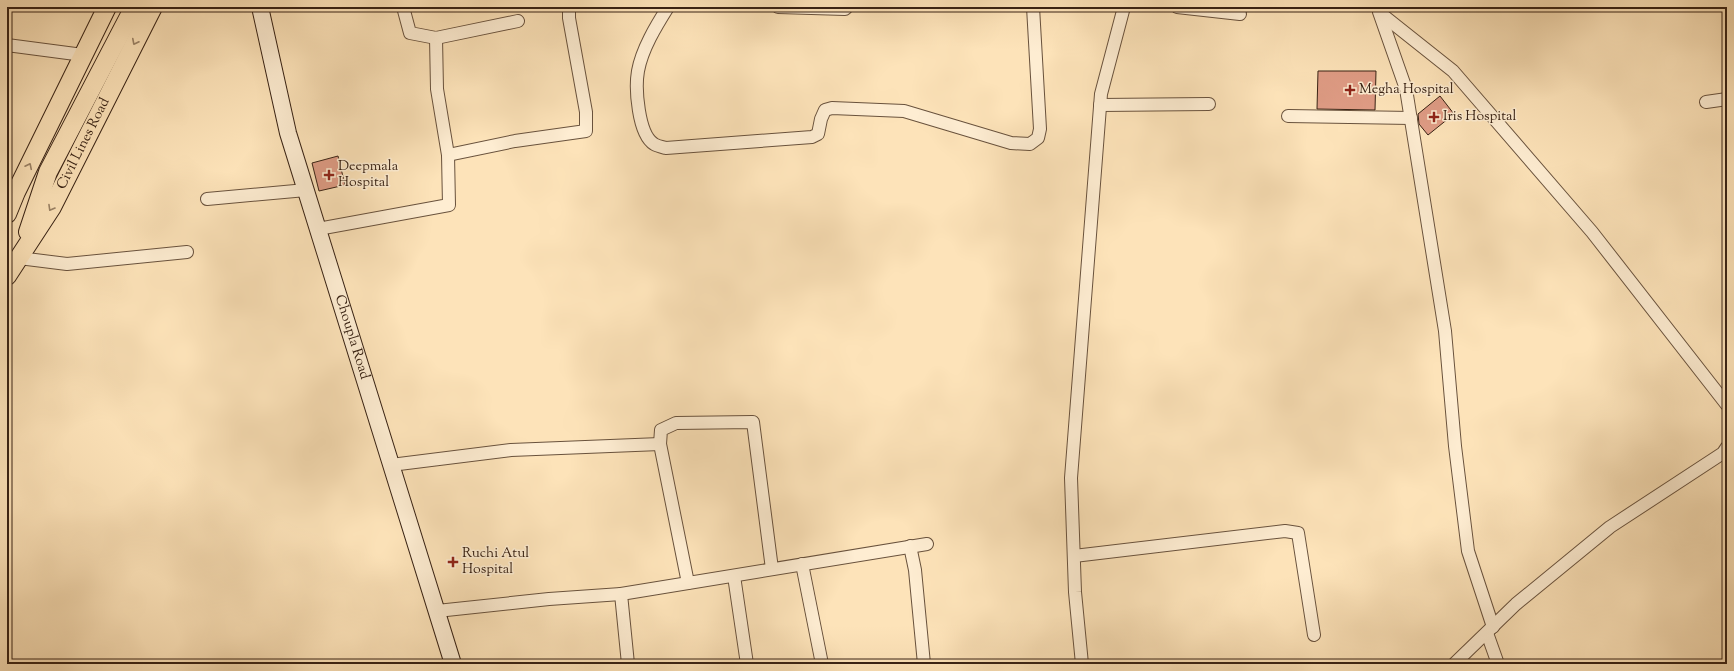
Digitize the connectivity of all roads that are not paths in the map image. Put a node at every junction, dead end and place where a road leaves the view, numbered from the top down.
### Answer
1 (107, 7) edge
2 (134, 7) edge
3 (153, 7) edge
4 (260, 7) edge
5 (403, 7) edge
6 (568, 7) edge
7 (668, 7) edge
8 (778, 7) edge
9 (847, 7) edge
10 (1033, 7) edge
11 (1124, 7) edge
12 (1177, 7) edge
13 (1377, 10) edge
14 (1240, 14) dead end
15 (518, 21) dead end
16 (436, 38) junction
17 (7, 45) edge
18 (83, 56) junction
19 (1727, 99) edge
20 (1706, 102) dead end
21 (1208, 104) dead end
22 (1100, 105) junction
23 (1288, 116) dead end
24 (1411, 118) junction
25 (448, 155) junction
26 (48, 172) junction
27 (306, 190) junction
28 (208, 199) dead end
29 (7, 214) edge
30 (7, 227) edge
31 (318, 229) junction
32 (187, 252) dead end
33 (19, 258) junction
34 (7, 276) edge
35 (1727, 406) edge
36 (660, 444) junction
37 (1727, 447) edge
38 (391, 465) junction
39 (927, 544) dead end
40 (910, 546) junction
41 (1074, 556) junction
42 (802, 564) junction
43 (772, 569) junction
44 (734, 576) junction
45 (688, 583) junction
46 (621, 594) junction
47 (437, 612) junction
48 (1490, 630) junction
49 (1314, 635) dead end
50 (453, 664) edge
51 (628, 664) edge
52 (747, 664) edge
53 (822, 664) edge
54 (924, 664) edge
55 (1082, 664) edge
56 (1454, 664) edge
57 (1498, 664) edge

1 - 18 main road
2 - 26 main road
3 -> 33 main road, Civil Lines Road
4 - 27 main road, Choupla Road
5 - 16 street
6 - 25 street
7 - 10 street
8 - 9 street
11 - 22 street
12 - 14 street
13 - 24 street
13 - 35 street
15 - 16 street
16 - 25 street
17 - 18 street
29 -> 18 main road
19 - 20 street
21 - 22 street
22 - 41 street
23 - 24 street
24 - 48 street
25 - 31 street
26 - 30 main road
26 - 33 main road
27 - 28 street
27 - 31 main road, Choupla Road
31 - 38 main road, Choupla Road
32 - 33 street
33 - 34 main road, Civil Lines Road
36 - 38 street
36 - 43 street
36 - 45 street
37 - 48 street
38 - 47 main road, Choupla Road
39 - 40 street
40 - 42 street
40 - 54 street
41 - 49 street
41 - 55 street
42 - 43 street
42 - 53 street
43 - 44 street
44 - 45 street
44 - 52 street
45 - 46 street
46 - 47 street
46 - 51 street
47 - 50 main road, Choupla Road
48 - 56 street
48 - 57 street

